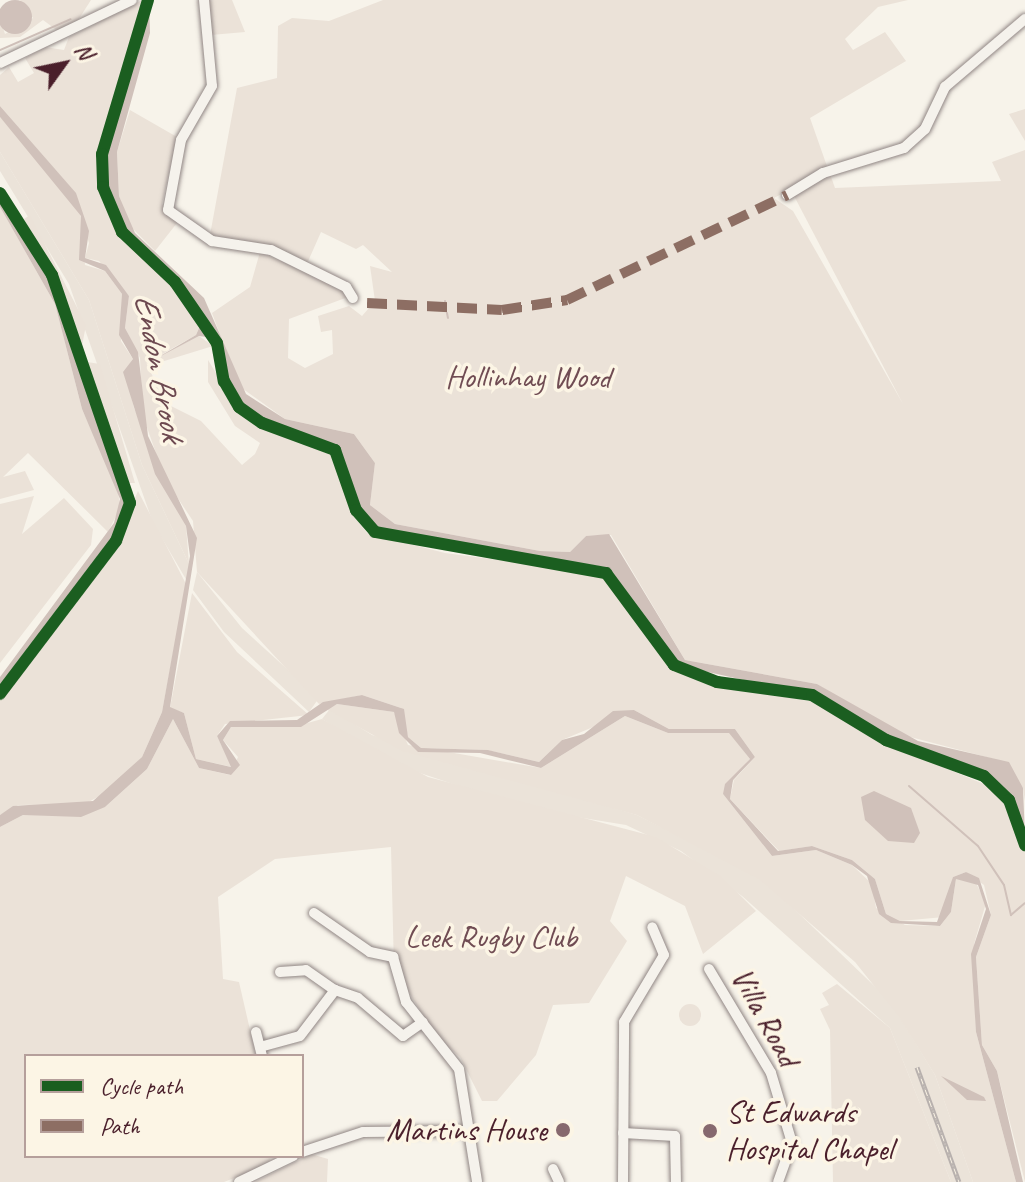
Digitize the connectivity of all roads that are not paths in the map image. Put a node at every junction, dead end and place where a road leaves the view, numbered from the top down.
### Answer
1 (132, 0) edge
2 (204, 0) edge
3 (1025, 19) edge
4 (0, 63) edge
5 (787, 195) dead end
6 (353, 298) dead end
7 (314, 913) dead end
8 (652, 927) dead end
9 (709, 969) dead end
10 (280, 972) dead end
11 (335, 990) junction
12 (423, 1022) junction
13 (256, 1032) dead end
14 (261, 1052) edge
15 (467, 1131) junction
16 (623, 1133) junction
17 (304, 1151) edge
18 (289, 1158) edge
19 (553, 1169) dead end
20 (239, 1182) edge
21 (477, 1182) edge
22 (559, 1182) edge
23 (623, 1182) edge
24 (676, 1182) edge
25 (778, 1182) edge

1 - 4 street
2 - 6 street
3 - 5 street
7 - 12 street
8 - 16 street
9 - 25 street, Villa Road
10 - 11 street
11 - 12 street
11 - 14 street
12 - 15 street
13 - 14 street
15 - 17 street
15 - 21 street
16 - 23 street
16 - 24 street
18 - 20 street
19 - 22 street

